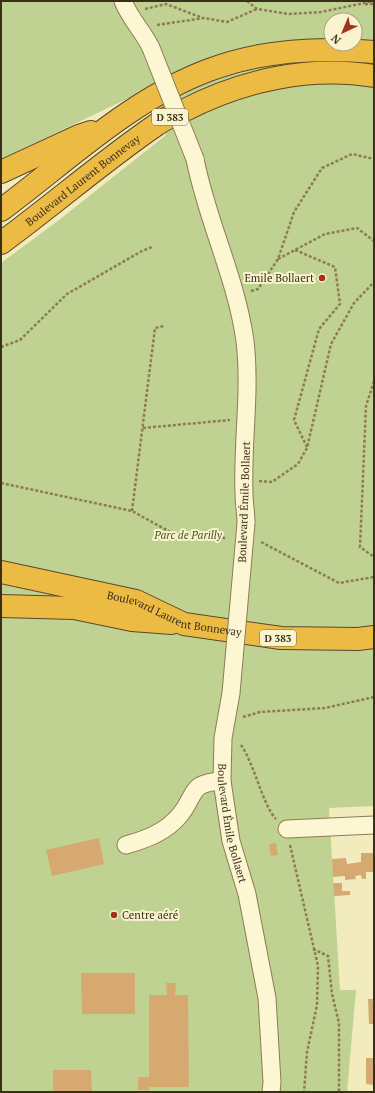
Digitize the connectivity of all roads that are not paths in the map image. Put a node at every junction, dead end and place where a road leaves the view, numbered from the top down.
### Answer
1 (125, 7) edge
2 (374, 52) edge
3 (374, 76) edge
4 (111, 126) junction
5 (1, 172) edge
6 (1, 210) edge
7 (1, 243) edge
8 (1, 572) edge
9 (1, 606) edge
10 (184, 624) junction
11 (374, 637) edge
12 (222, 782) junction
13 (374, 825) edge
14 (287, 829) road end
15 (126, 845) dead end
16 (271, 1092) edge

1 - 12 street, Boulevard Émile Bollaert, bridge
2 - 4 highway
3 - 7 highway, Boulevard Laurent Bonnevay / D 383
4 - 5 highway
4 - 6 highway
8 - 10 highway, Boulevard Laurent Bonnevay / D 383
9 - 10 highway
10 - 11 highway, Boulevard Laurent Bonnevay / D 383
12 - 15 street
12 - 16 street, Boulevard Émile Bollaert
13 - 14 street

